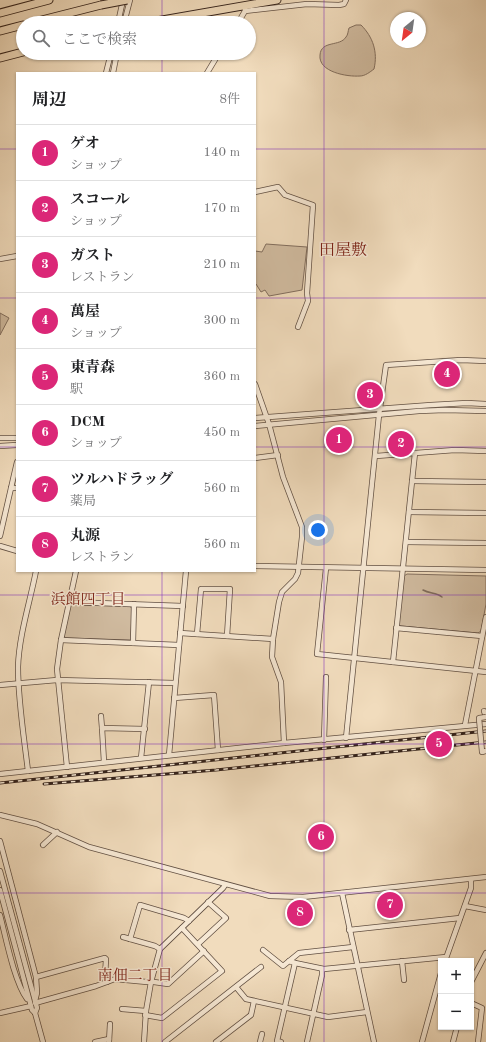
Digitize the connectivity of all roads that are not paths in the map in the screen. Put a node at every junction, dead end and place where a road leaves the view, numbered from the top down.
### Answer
1 (49, 0) edge
2 (123, 0) edge
3 (128, 0) edge
4 (277, 0) edge
5 (346, 0) edge
6 (245, 8) junction
7 (0, 13) edge
8 (58, 16) edge
9 (120, 16) edge
10 (125, 16) edge
11 (192, 16) edge
12 (241, 16) edge
13 (16, 27) edge
14 (0, 31) edge
15 (16, 54) edge
16 (0, 58) edge
17 (109, 60) edge
18 (116, 60) edge
19 (215, 60) edge
20 (106, 72) edge
21 (113, 72) edge
22 (208, 72) edge
23 (256, 192) edge
24 (16, 256) edge
25 (0, 259) edge
26 (298, 327) dead end
27 (486, 361) edge
28 (256, 387) edge
29 (486, 404) edge
30 (381, 409) junction
31 (486, 411) edge
32 (379, 415) junction
33 (256, 418) edge
34 (267, 418) junction
35 (269, 424) junction
36 (256, 426) edge
37 (0, 438) edge
38 (16, 438) edge
39 (16, 445) edge
40 (0, 446) edge
41 (486, 451) edge
42 (415, 453) junction
43 (278, 455) junction
44 (376, 456) junction
45 (256, 458) edge
46 (16, 466) edge
47 (412, 481) junction
48 (486, 482) edge
49 (11, 488) junction
50 (16, 488) edge
51 (409, 512) junction
52 (486, 514) edge
53 (0, 536) edge
54 (406, 542) junction
55 (486, 543) edge
56 (0, 546) edge
57 (16, 551) edge
58 (256, 566) edge
59 (298, 568) junction
60 (326, 568) junction
61 (364, 568) junction
62 (403, 569) junction
63 (486, 570) edge
64 (36, 572) edge
65 (76, 572) edge
66 (186, 572) edge
67 (69, 602) junction
68 (134, 604) junction
69 (183, 606) junction
70 (486, 617) edge
71 (396, 628) junction
72 (180, 633) junction
73 (197, 634) junction
74 (227, 636) junction
75 (482, 636) junction
76 (273, 639) junction
77 (60, 640) junction
78 (133, 643) junction
79 (179, 645) junction
80 (354, 658) junction
81 (393, 662) junction
82 (476, 671) junction
83 (486, 672) edge
84 (326, 677) dead end
85 (57, 680) junction
86 (149, 682) junction
87 (18, 683) junction
88 (175, 683) junction
89 (0, 685) edge
90 (174, 698) junction
91 (485, 714) edge
92 (101, 716) dead end
93 (486, 724) edge
94 (465, 725) junction
95 (102, 728) junction
96 (145, 729) junction
97 (346, 738) junction
98 (324, 740) junction
99 (284, 743) junction
100 (218, 750) junction
101 (486, 752) edge
102 (169, 755) junction
103 (141, 758) junction
104 (104, 762) junction
105 (67, 767) junction
106 (28, 771) junction
107 (0, 774) edge
108 (0, 815) edge
109 (56, 832) junction
110 (0, 841) edge
111 (43, 845) dead end
112 (0, 871) edge
113 (486, 877) edge
114 (472, 879) junction
115 (225, 885) junction
116 (0, 890) edge
117 (342, 893) junction
118 (208, 902) junction
119 (465, 906) junction
120 (486, 910) edge
121 (0, 915) edge
122 (460, 918) junction
123 (189, 921) junction
124 (182, 928) junction
125 (349, 930) junction
126 (123, 937) dead end
127 (130, 939) junction
128 (198, 944) junction
129 (353, 947) junction
130 (160, 949) junction
131 (263, 950) dead end
132 (204, 951) junction
133 (486, 953) edge
134 (446, 958) edge
135 (438, 959) edge
136 (289, 961) junction
137 (402, 961) junction
138 (295, 963) junction
139 (357, 966) junction
140 (261, 967) dead end
141 (322, 969) junction
142 (26, 976) junction
143 (474, 976) edge
144 (36, 977) junction
145 (404, 980) dead end
146 (107, 982) junction
147 (150, 982) junction
148 (438, 984) edge
149 (236, 987) junction
150 (254, 1001) junction
151 (33, 1003) junction
152 (474, 1004) edge
153 (284, 1007) junction
154 (122, 1009) dead end
155 (367, 1012) junction
156 (145, 1013) junction
157 (0, 1014) edge
158 (314, 1014) junction
159 (110, 1024) dead end
160 (456, 1030) edge
161 (262, 1034) dead end
162 (109, 1040) edge
163 (42, 1042) edge
164 (95, 1042) edge
165 (144, 1042) edge
166 (165, 1042) edge
167 (216, 1042) edge
168 (260, 1042) edge
169 (281, 1042) edge
170 (307, 1042) edge
171 (374, 1042) edge
172 (422, 1042) edge
173 (453, 1042) edge
174 (478, 1042) edge

1 - 7 highway
2 - 9 street
3 - 8 highway, bridge
3 - 10 street
4 - 6 highway
5 - 6 street
6 - 11 highway
6 - 12 street
13 - 14 highway
15 - 16 highway
17 - 20 street
18 - 21 street
19 - 22 street
23 - 26 street
24 - 25 street
27 - 30 street
28 - 34 street
29 - 30 street
30 - 32 street
30 - 34 street
31 - 32 street
32 - 35 street
32 - 44 street
33 - 34 street
34 - 35 street
35 - 36 street
35 - 43 street
37 - 38 street
39 - 40 street
41 - 42 street
42 - 44 street
42 - 47 street
43 - 45 street
43 - 59 street
44 - 61 street
46 - 49 street
47 - 48 street
47 - 51 street
49 - 50 street
49 - 53 street
51 - 52 street
51 - 54 street
54 - 55 street
54 - 62 street
56 - 57 street
58 - 59 street
59 - 60 street
59 - 76 street
60 - 61 street
60 - 80 street
61 - 62 street
61 - 80 street
62 - 63 street
62 - 71 street
64 - 87 street
65 - 67 street
66 - 69 street
67 - 68 street
67 - 77 street
68 - 69 street
68 - 78 street
69 - 72 street
70 - 75 street
71 - 75 street
71 - 81 street
72 - 73 street
72 - 79 street
73 - 74 street
73 - 74 street
74 - 76 street
75 - 82 street
76 - 99 street
77 - 78 street
77 - 85 street
78 - 79 street
79 - 88 street
80 - 81 street
80 - 97 street
81 - 82 street
82 - 83 street
82 - 94 street
84 - 98 street
85 - 86 street
85 - 87 street
85 - 105 street
86 - 88 street
86 - 96 street
87 - 89 street
87 - 106 street
88 - 90 street
90 - 100 street
90 - 102 street
91 - 101 street, bridge
92 - 95 street
93 - 94 street
94 - 97 street
95 - 96 street
95 - 104 street
96 - 103 street
97 - 98 street
98 - 99 street
99 - 100 street
100 - 102 street
102 - 103 street
103 - 104 street
104 - 105 street
105 - 106 street
106 - 107 street
108 - 109 street
109 - 111 street
109 - 115 street
110 - 144 street
112 - 142 street
113 - 114 street
114 - 117 street
114 - 119 street
115 - 117 street
115 - 118 street
116 - 142 street
117 - 125 street
118 - 123 street
118 - 128 street
119 - 120 street
119 - 122 street
121 - 151 street
122 - 125 street
122 - 134 street
123 - 124 street
123 - 127 street
124 - 128 street
124 - 130 street
125 - 129 street
126 - 127 street
127 - 130 street
128 - 132 street
129 - 136 street
129 - 139 street
130 - 147 street
131 - 136 street
132 - 147 street
132 - 156 street
133 - 143 street
135 - 137 street
136 - 138 street
137 - 139 street
137 - 145 street
138 - 141 street
138 - 153 street
139 - 141 street
139 - 155 street
140 - 149 street
141 - 158 street
142 - 151 street
144 - 146 street
144 - 151 street
146 - 147 street
146 - 151 street
147 - 156 street
148 - 172 street
149 - 150 street
149 - 166 street
150 - 153 street
150 - 167 street
151 - 157 street
151 - 163 street
152 - 174 street
153 - 158 street
153 - 169 street
154 - 156 street
155 - 158 street
155 - 171 street
156 - 165 street
158 - 170 street
159 - 162 street
160 - 173 street
161 - 168 street
162 - 164 street

